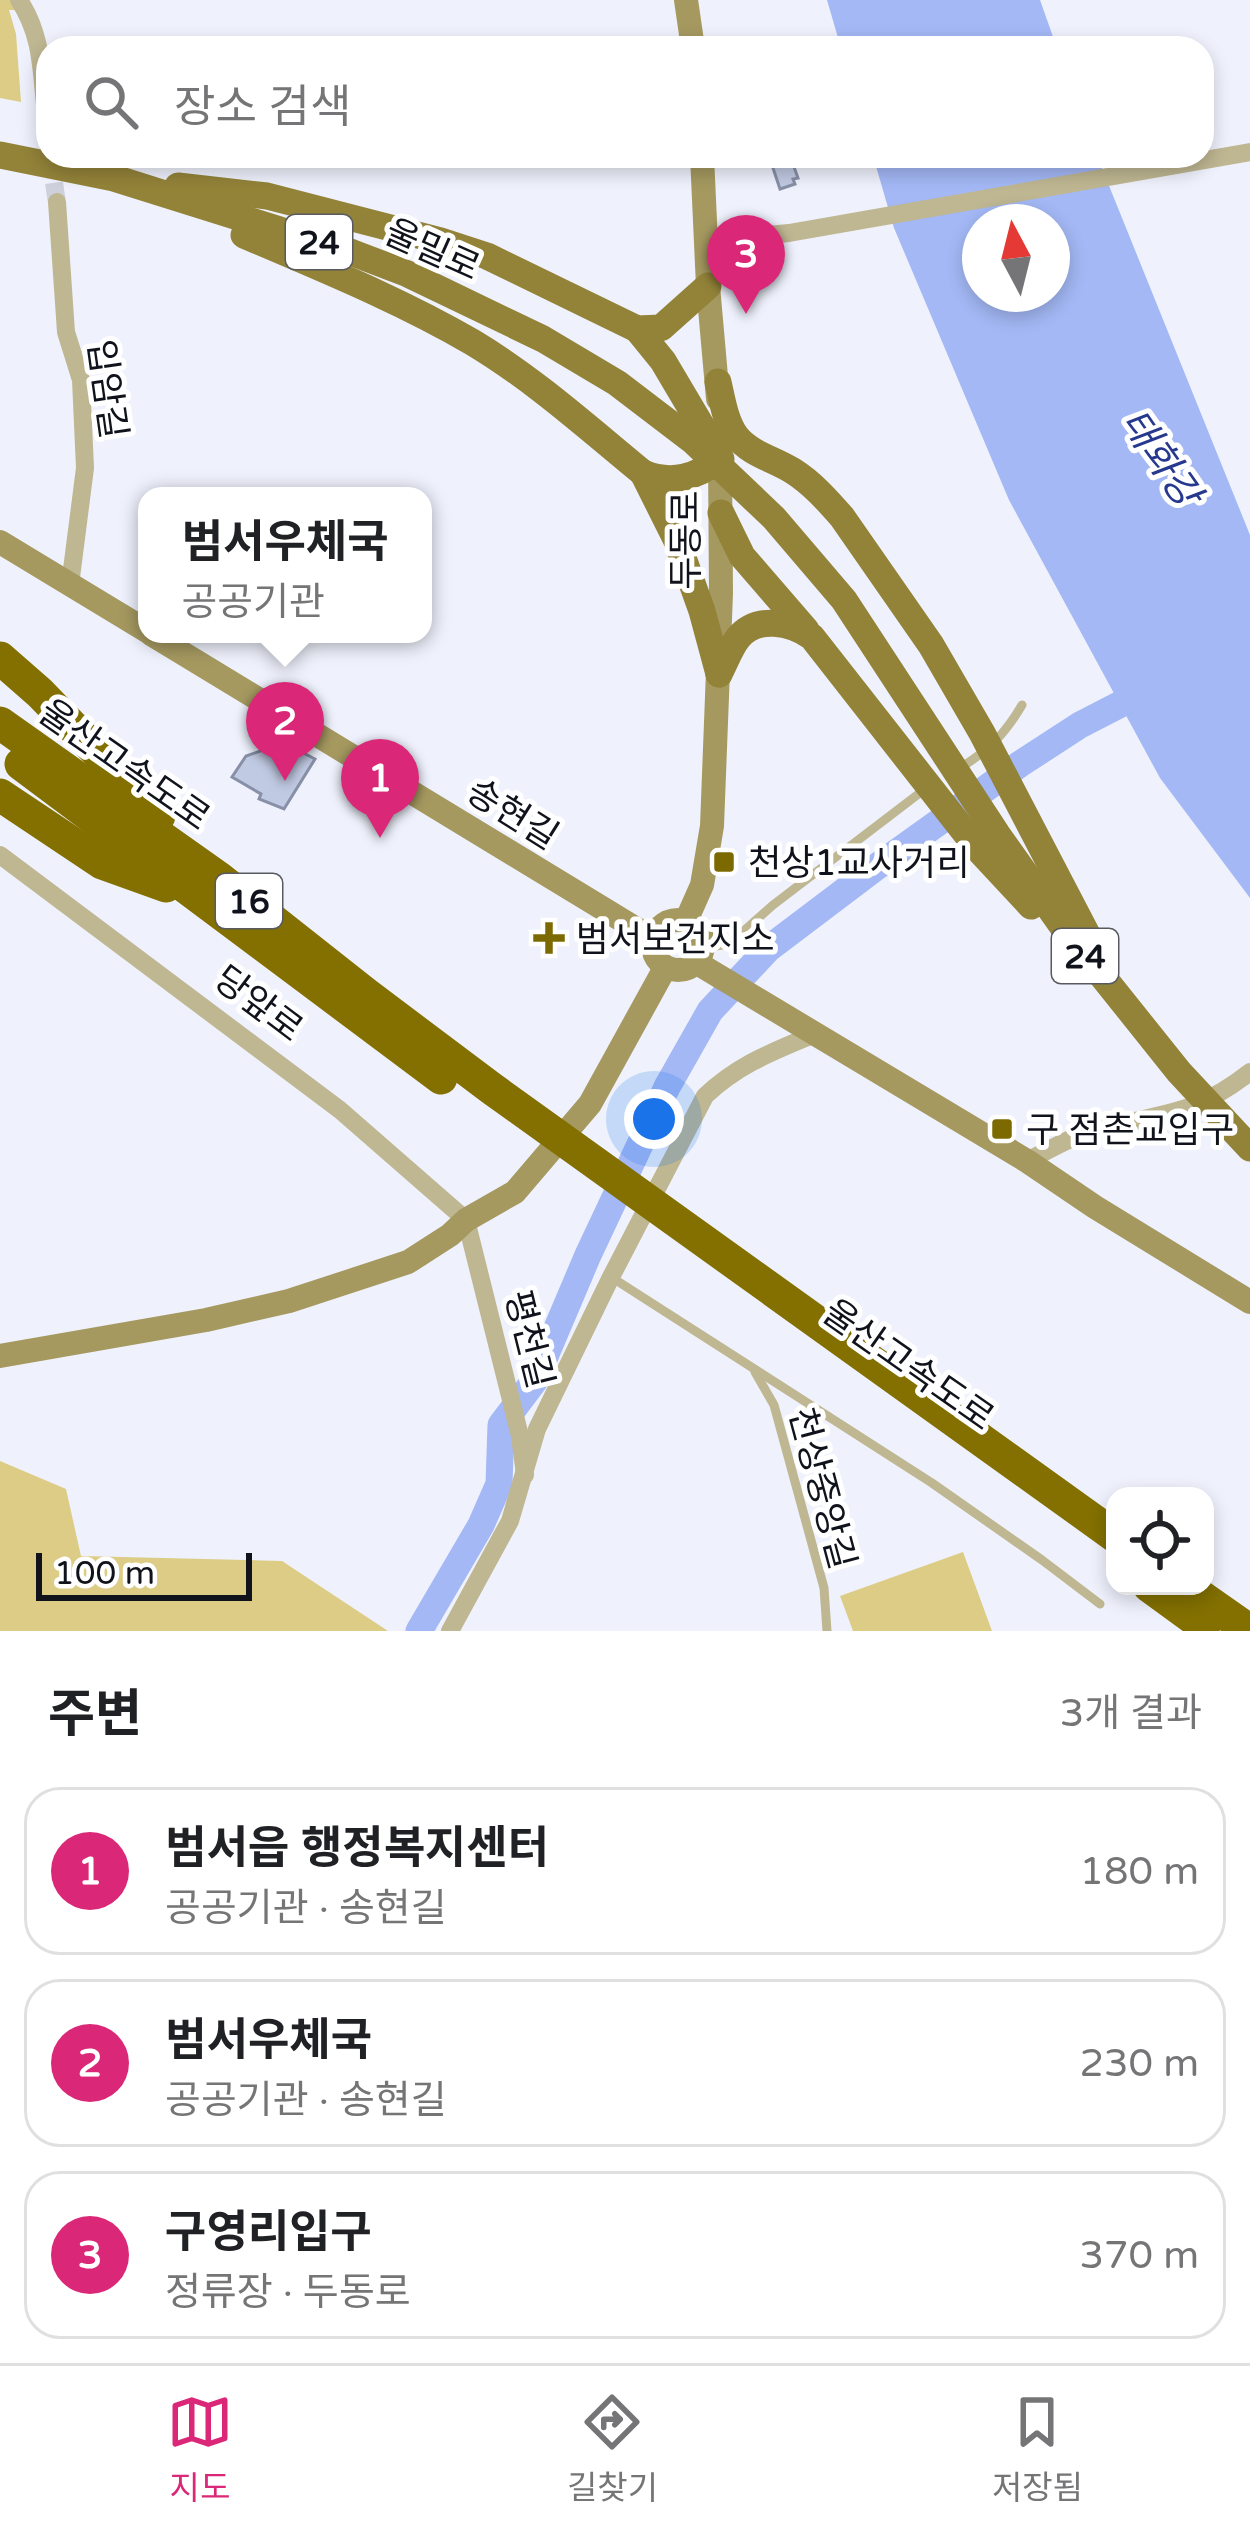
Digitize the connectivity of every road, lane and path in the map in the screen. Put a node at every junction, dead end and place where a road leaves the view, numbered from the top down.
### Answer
1 (19, 0) edge
2 (686, 0) edge
3 (36, 36) edge
4 (692, 36) edge
5 (1250, 152) edge
6 (0, 155) edge
7 (1214, 158) edge
8 (36, 162) edge
9 (64, 168) edge
10 (703, 168) edge
11 (1151, 168) edge
12 (114, 178) junction
13 (57, 202) tunnel mouth
14 (707, 241) junction
15 (708, 286) junction
16 (637, 329) junction
17 (718, 382) junction
18 (721, 466) junction
19 (787, 467) junction
20 (643, 473) junction
21 (721, 513) junction
22 (0, 542) edge
23 (70, 585) junction
24 (138, 626) edge
25 (812, 637) junction
26 (165, 643) edge
27 (0, 658) edge
28 (719, 674) junction
29 (0, 675) edge
30 (1022, 705) dead end
31 (56, 710) junction
32 (0, 719) edge
33 (12, 766) edge
34 (988, 842) junction
35 (0, 855) edge
36 (210, 889) junction
37 (686, 921) junction
38 (653, 939) junction
39 (705, 961) junction
40 (665, 968) junction
41 (1125, 1006) junction
42 (814, 1034) junction
43 (1250, 1072) edge
44 (1250, 1148) edge
45 (1027, 1161) junction
46 (466, 1220) junction
47 (662, 1224) junction
48 (611, 1277) junction
49 (1250, 1301) edge
50 (0, 1356) edge
51 (750, 1366) junction
52 (525, 1474) junction
53 (1106, 1530) edge
54 (1106, 1552) edge
55 (1168, 1595) edge
56 (1172, 1595) edge
57 (1177, 1595) edge
58 (1100, 1604) dead end
59 (459, 1628) edge
60 (826, 1631) edge
61 (1187, 1631) edge
62 (1211, 1631) edge
63 (1250, 1631) edge

1 - 3 street
2 - 4 street
5 - 7 street
6 - 8 main road, 울밀로 / 24
9 - 12 main road, 울밀로 / 24
10 - 14 street, 두동로
11 - 14 street
12 - 16 main road
12 - 20 main road
12 - 34 main road, 울밀로 / 24
13 - 23 street, 입암길
14 - 15 street, 두동로
15 - 16 main road
15 - 17 street, 두동로
16 - 18 main road
17 - 18 street, 두동로
17 - 19 main road
18 - 19 main road
18 - 20 main road
18 - 21 street, 두동로
19 - 41 main road
20 - 28 main road
21 - 25 main road
21 - 28 street, 두동로
22 - 23 street, 송현길
23 - 24 street, 송현길
25 - 28 main road
25 - 34 main road
26 - 38 street, 송현길
27 - 31 highway
28 - 37 street, 두동로
29 - 31 lane
30 - 39 lane
31 - 36 highway
32 - 33 highway, 울산고속도로 / 16
33 - 36 highway, 울산고속도로 / 16
33 - 36 highway
34 - 41 main road, 24
35 - 46 street, 당앞로
36 - 47 highway, 울산고속도로 / 16
37 - 38 street
37 - 39 street
38 - 40 street
39 - 40 street
39 - 42 street
40 - 46 street
41 - 44 main road, 24
42 - 45 street
42 - 48 street
43 - 45 street
45 - 49 street
46 - 50 street
46 - 52 street, 평천길
47 - 53 highway, 울산고속도로 / 16
47 - 54 highway, 울산고속도로 / 16
48 - 51 lane
48 - 52 street, 평천길
51 - 58 lane
51 - 60 lane, 천상중앙길
52 - 59 street, 평천길
55 - 61 highway
56 - 62 highway
57 - 63 highway

